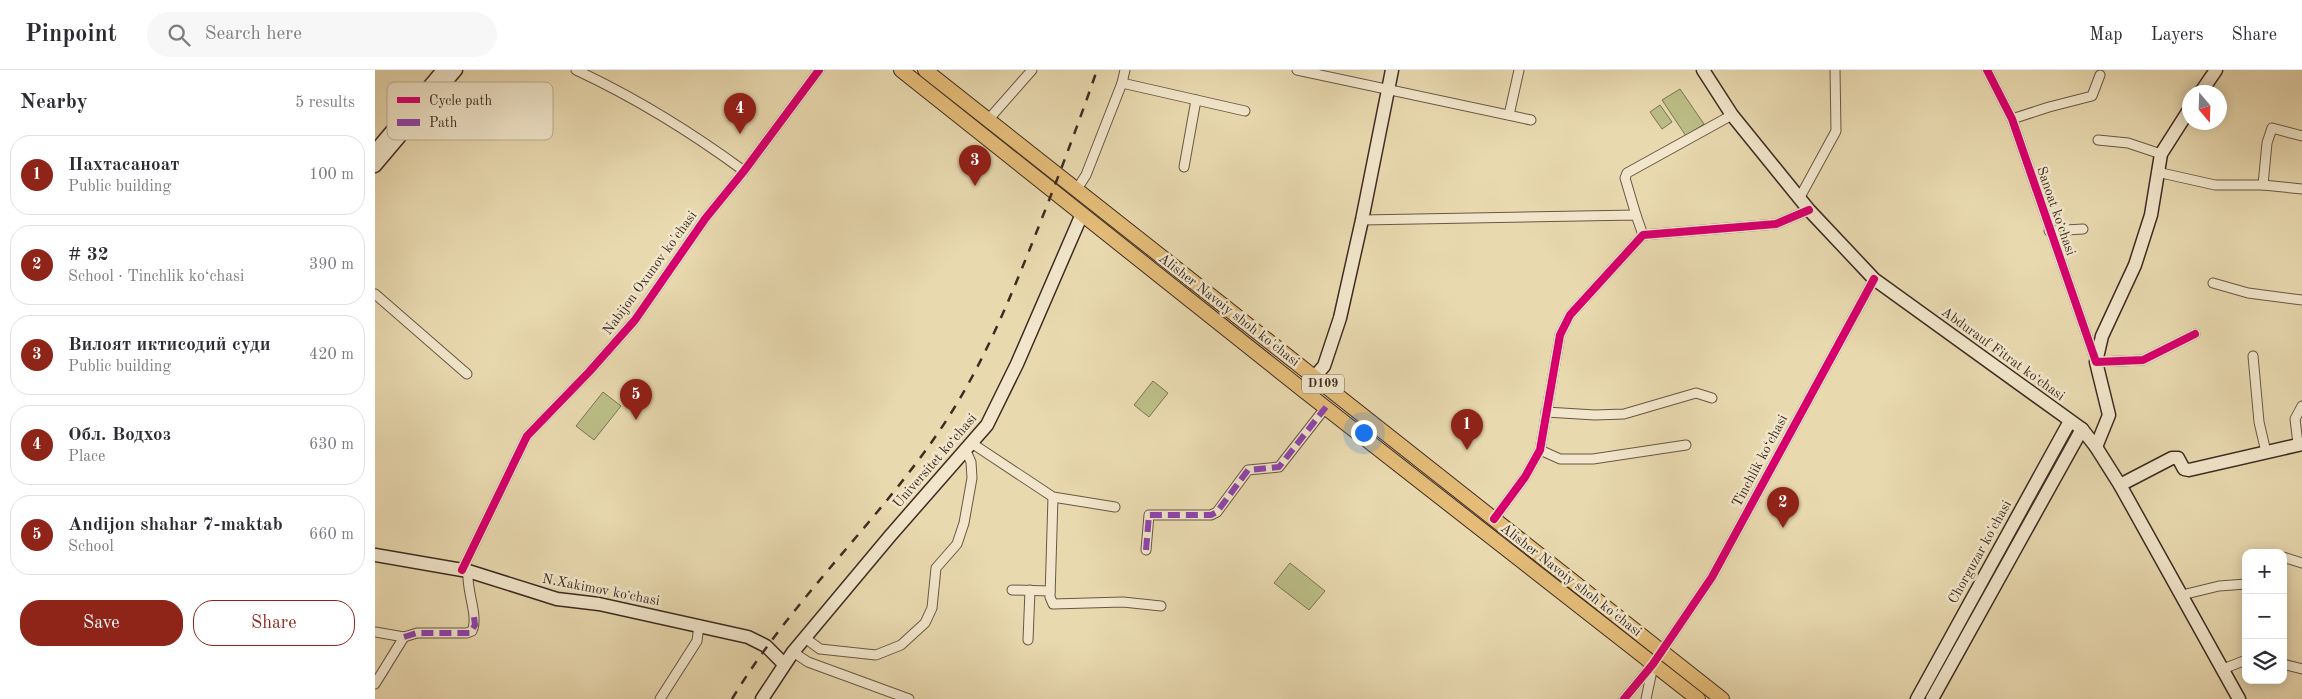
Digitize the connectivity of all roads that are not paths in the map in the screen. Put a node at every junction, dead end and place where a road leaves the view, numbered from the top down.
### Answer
1 (443, 70) edge
2 (456, 70) edge
3 (576, 70) edge
4 (819, 70) edge
5 (901, 70) edge
6 (925, 70) edge
7 (1032, 70) edge
8 (1125, 70) edge
9 (1297, 70) edge
10 (1392, 70) edge
11 (1519, 70) edge
12 (1703, 70) edge
13 (1835, 70) edge
14 (1987, 70) edge
15 (2216, 70) edge
16 (2099, 75) dead end
17 (435, 82) edge
18 (443, 82) edge
19 (1122, 83) junction
20 (2206, 85) edge
21 (1388, 88) junction
22 (1196, 100) junction
23 (1245, 111) dead end
24 (1509, 115) junction
25 (1732, 115) junction
26 (2012, 119) junction
27 (988, 120) junction
28 (1531, 120) dead end
29 (2182, 121) edge
30 (2302, 136) edge
31 (387, 138) edge
32 (394, 140) edge
33 (2098, 140) dead end
34 (375, 151) edge
35 (2161, 154) junction
36 (375, 166) edge
37 (1184, 166) dead end
38 (744, 171) junction
39 (2157, 172) junction
40 (2263, 185) junction
41 (2302, 189) edge
42 (1077, 190) junction
43 (1800, 197) junction
44 (1809, 210) junction
45 (1083, 214) junction
46 (1636, 215) junction
47 (1362, 220) junction
48 (2083, 229) dead end
49 (2049, 231) junction
50 (1643, 235) junction
51 (1874, 279) junction
52 (2213, 283) dead end
53 (375, 294) edge
54 (2302, 300) edge
55 (1234, 313) junction
56 (1223, 326) junction
57 (2195, 334) dead end
58 (2253, 356) dead end
59 (2096, 362) junction
60 (467, 374) dead end
61 (1313, 376) junction
62 (1303, 390) junction
63 (1712, 398) dead end
64 (2302, 406) edge
65 (1326, 407) junction
66 (1546, 412) junction
67 (2070, 421) junction
68 (2082, 429) junction
69 (2300, 444) edge
70 (1686, 445) dead end
71 (970, 447) junction
72 (2096, 447) junction
73 (1540, 450) junction
74 (2266, 452) junction
75 (1450, 484) junction
76 (2120, 485) junction
77 (1440, 496) junction
78 (1053, 497) junction
79 (1115, 507) dead end
80 (1494, 519) junction
81 (1146, 550) dead end
82 (375, 554) edge
83 (2287, 558) edge
84 (2302, 563) edge
85 (465, 571) junction
86 (1575, 584) junction
87 (2242, 584) edge
88 (1012, 590) dead end
89 (1030, 590) junction
90 (1050, 592) junction
91 (2182, 595) junction
92 (1565, 596) junction
93 (1593, 598) junction
94 (1161, 606) dead end
95 (1584, 610) junction
96 (699, 625) junction
97 (375, 632) edge
98 (405, 637) junction
99 (805, 638) junction
100 (1028, 640) dead end
101 (793, 652) junction
102 (1662, 652) junction
103 (2242, 662) edge
104 (784, 664) junction
105 (1653, 664) junction
106 (2287, 665) edge
107 (2302, 668) edge
108 (2223, 669) junction
109 (375, 684) edge
110 (1626, 698) edge
111 (660, 699) edge
112 (762, 699) edge
113 (909, 699) edge
114 (1646, 699) edge
115 (1698, 699) edge
116 (1722, 699) edge
117 (1917, 699) edge
118 (1932, 699) edge
119 (2239, 699) edge

1 - 17 main road
2 - 18 main road
3 - 38 street
4 - 38 street, Nabijon Oxunov ko'chasi
5 - 45 main road, Alisher Navoiy shoh ko'chasi / D109
6 - 27 main road, Alisher Navoiy shoh ko'chasi / D109
7 - 27 street
8 - 19 street
9 - 21 street
10 - 21 main road
11 - 24 street
12 - 25 main road, Abdurauf Fitrat koʻchasi
13 - 43 street
14 - 26 street, Sanoat koʻchasi
15 - 20 main road
16 - 26 street
19 - 22 street
19 - 42 street
21 - 24 street
21 - 47 main road
22 - 23 street
22 - 37 street
24 - 28 street
25 - 43 main road, Abdurauf Fitrat koʻchasi
25 - 46 street
26 - 49 street, Sanoat koʻchasi
27 - 42 main road, Alisher Navoiy shoh ko'chasi / D109
29 - 35 main road
30 - 40 street
31 - 34 main road
32 - 36 main road
33 - 35 street
35 - 39 main road
38 - 85 street, Nabijon Oxunov ko'chasi
39 - 40 street
39 - 59 main road
40 - 41 street
42 - 55 main road, Alisher Navoiy shoh ko'chasi / D109
43 - 44 main road, Abdurauf Fitrat koʻchasi
44 - 50 street
44 - 51 main road, Abdurauf Fitrat koʻchasi
45 - 56 main road, Alisher Navoiy shoh ko'chasi / D109
45 - 71 main road, Universitet kо‘chasi
46 - 47 street
46 - 50 street
47 - 61 main road
48 - 49 street
49 - 59 street, Sanoat koʻchasi
50 - 66 street
51 - 67 main road, Abdurauf Fitrat koʻchasi
51 - 102 street, Tinchlik kо‘chasi
52 - 54 street
53 - 60 street
55 - 56 main road
55 - 61 main road, Alisher Navoiy shoh ko'chasi / D109
56 - 62 main road, Alisher Navoiy shoh ko'chasi / D109
57 - 59 street
58 - 74 street
59 - 72 main road
61 - 62 main road
61 - 75 main road, Alisher Navoiy shoh ko'chasi / D109
62 - 65 main road, Alisher Navoiy shoh ko'chasi / D109
63 - 66 street
64 - 69 street
65 - 77 main road, Alisher Navoiy shoh ko'chasi / D109
65 - 81 street
66 - 73 street
67 - 68 main road, Abdurauf Fitrat koʻchasi
67 - 117 main road, Chorguzar ko'chasi
68 - 72 main road, Abdurauf Fitrat koʻchasi
68 - 118 main road
69 - 74 main road
70 - 73 street
71 - 78 street
71 - 99 main road, Universitet kо‘chasi
71 - 99 street
72 - 76 main road, Abdurauf Fitrat koʻchasi
73 - 80 street
74 - 76 main road
75 - 77 main road
75 - 80 main road, Alisher Navoiy shoh ko'chasi / D109
76 - 91 main road, Abdurauf Fitrat koʻchasi
77 - 92 main road, Alisher Navoiy shoh ko'chasi / D109
78 - 79 street
78 - 90 street
80 - 86 main road, Alisher Navoiy shoh ko'chasi / D109
82 - 85 main road, N.Xakimov koʻchasi
83 - 84 street
85 - 96 main road, N.Xakimov koʻchasi
85 - 98 street
86 - 92 main road
86 - 93 main road, Alisher Navoiy shoh ko'chasi / D109
87 - 91 street
88 - 89 street
89 - 90 street
89 - 100 street
90 - 94 street
91 - 108 main road, Abdurauf Fitrat koʻchasi
92 - 95 main road, Alisher Navoiy shoh ko'chasi / D109
93 - 95 main road
93 - 102 main road, Alisher Navoiy shoh ko'chasi / D109
95 - 105 main road, Alisher Navoiy shoh ko'chasi / D109
96 - 104 main road, N.Xakimov koʻchasi
96 - 111 street
97 - 98 street
98 - 109 street
99 - 101 main road, Universitet kо‘chasi
101 - 104 main road, Universitet kо‘chasi
101 - 113 street
102 - 105 street, Tinchlik kо‘chasi
102 - 116 main road, Alisher Navoiy shoh ko'chasi / D109
103 - 108 street
104 - 112 main road, Universitet kо‘chasi
105 - 110 street, Tinchlik kо‘chasi
105 - 114 street
105 - 115 main road, Alisher Navoiy shoh ko'chasi / D109
106 - 107 street
108 - 119 main road, Abdurauf Fitrat koʻchasi

